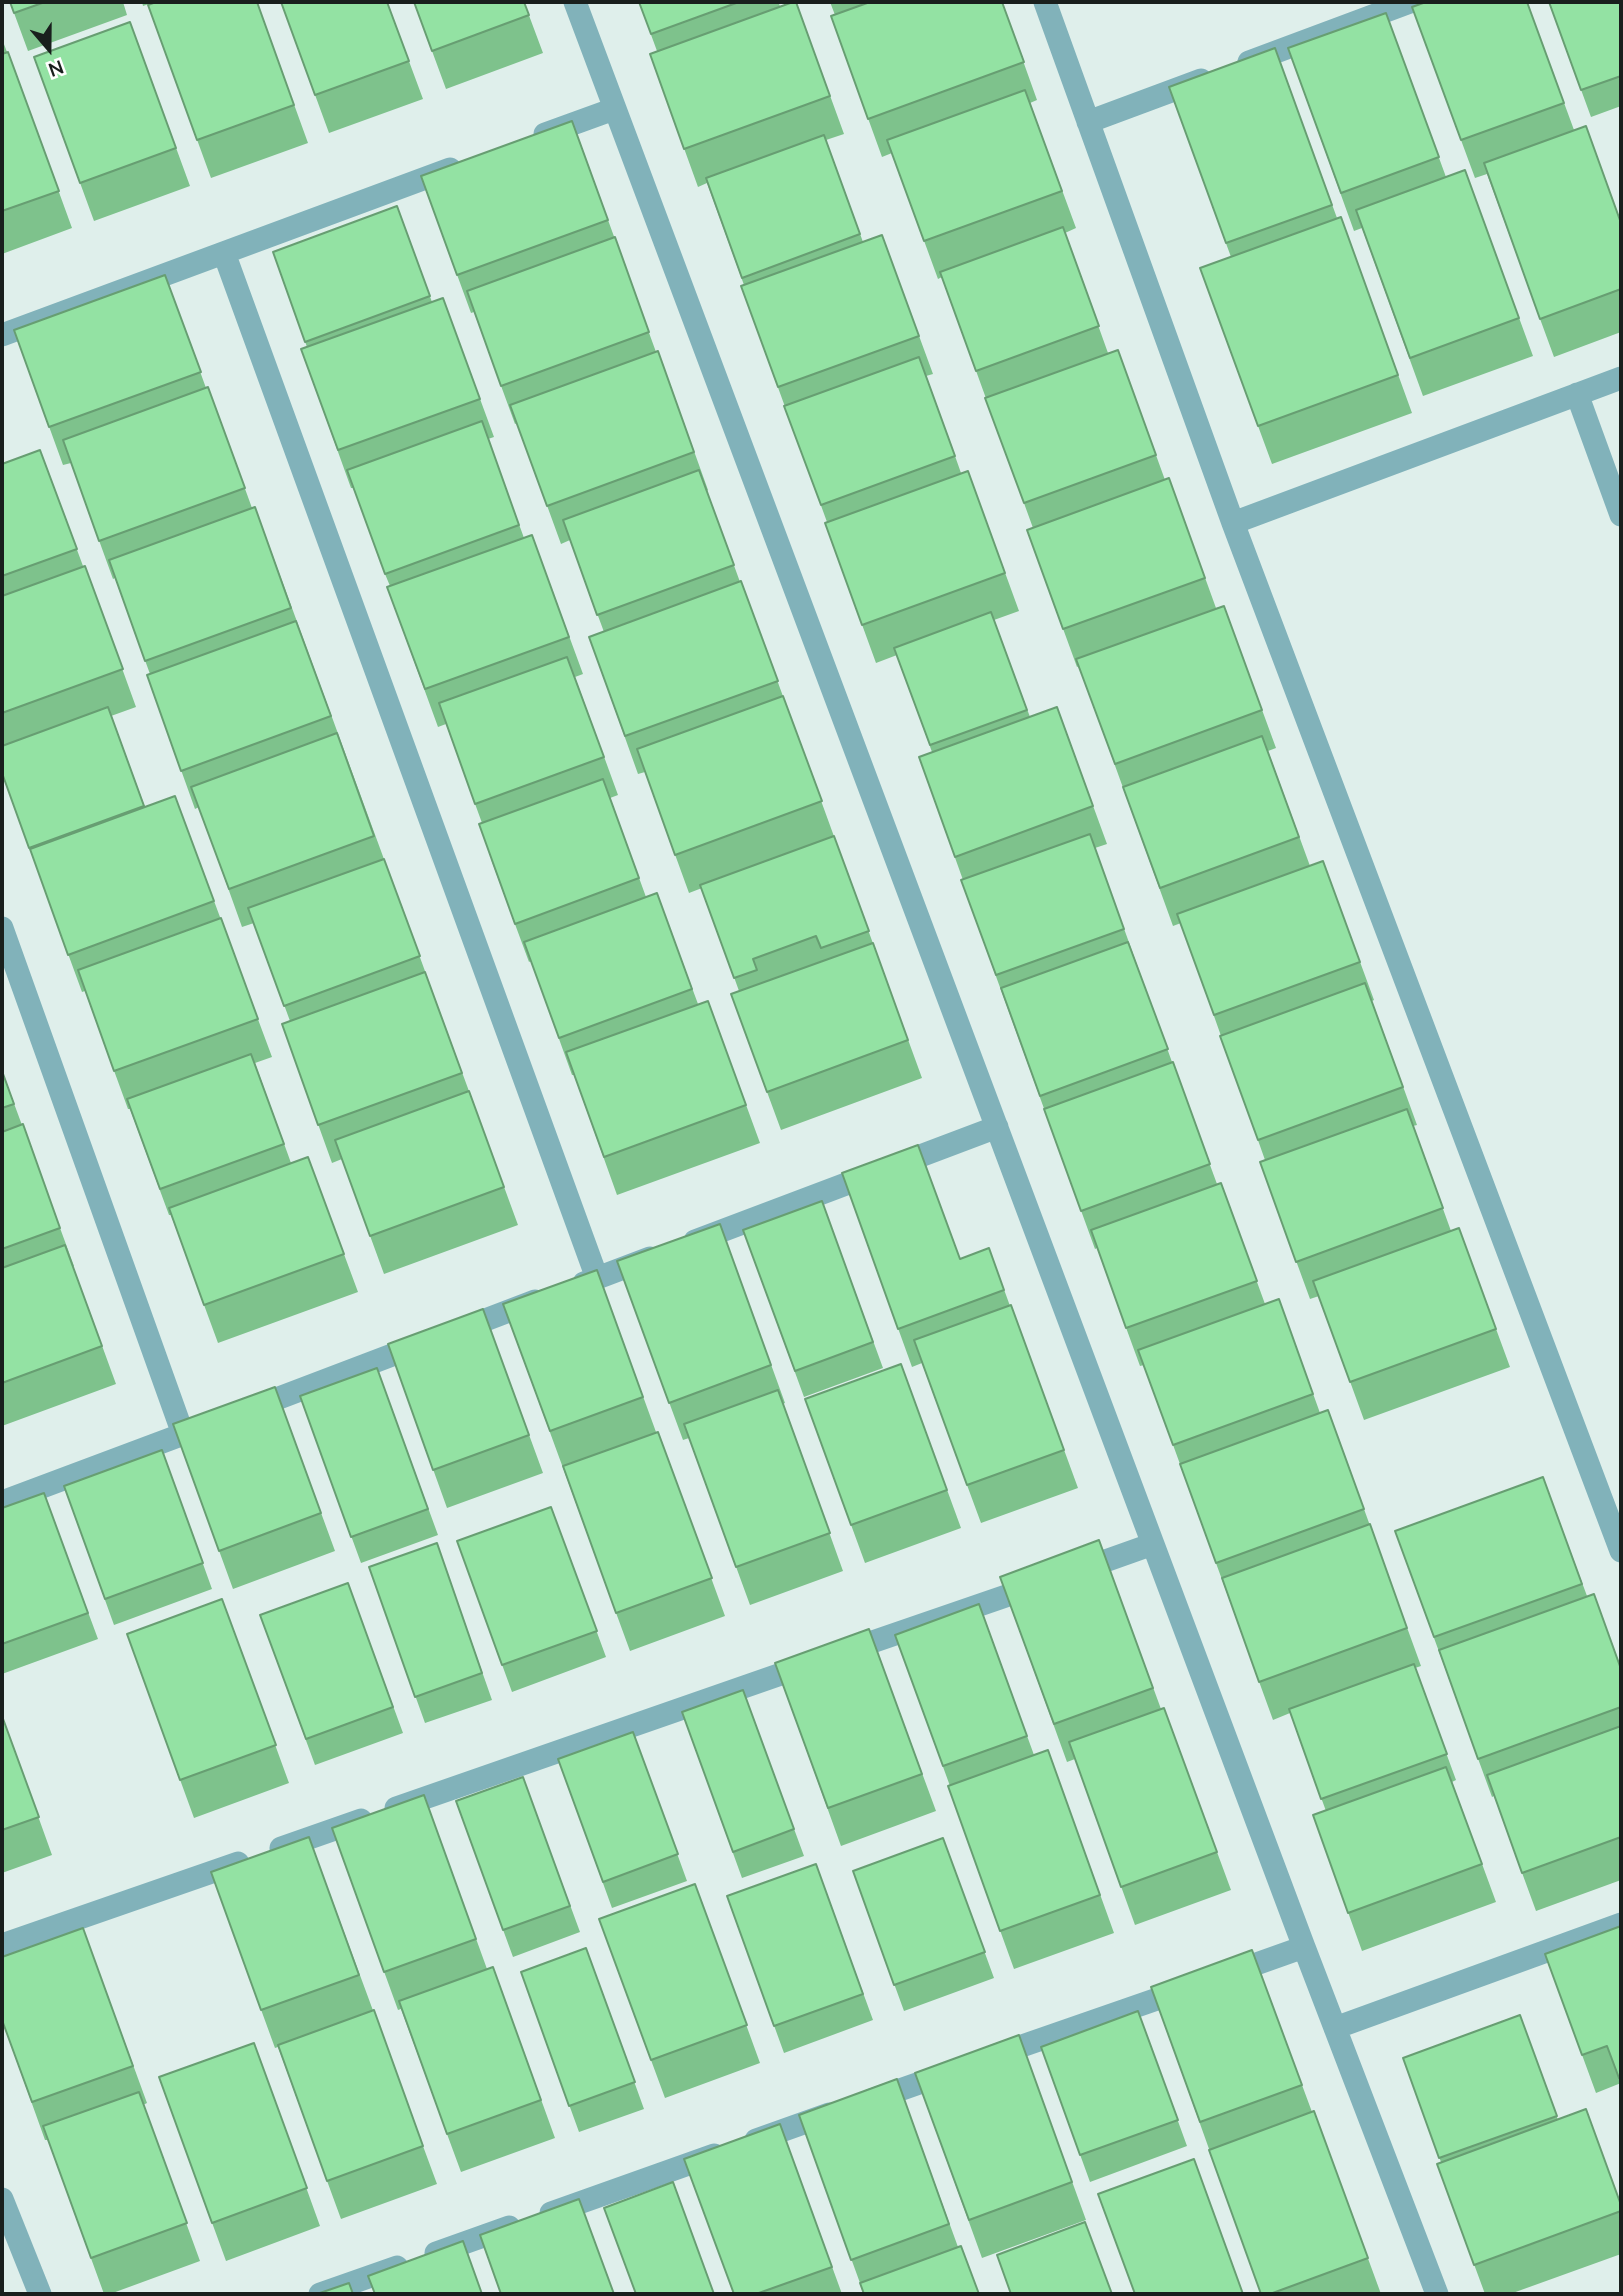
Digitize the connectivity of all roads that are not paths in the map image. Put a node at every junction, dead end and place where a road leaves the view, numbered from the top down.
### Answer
1 (575, 2) edge
2 (1045, 2) edge
3 (1410, 2) edge
4 (614, 109) junction
5 (1088, 122) junction
6 (523, 142) edge
7 (471, 162) edge
8 (224, 253) junction
9 (2, 335) edge
10 (1621, 378) edge
11 (1577, 394) junction
12 (1621, 515) edge
13 (1233, 523) junction
14 (2, 928) edge
15 (997, 1127) junction
16 (597, 1278) junction
17 (183, 1434) junction
18 (2, 1502) edge
19 (1153, 1544) junction
20 (1621, 1550) edge
21 (1621, 1924) edge
22 (2, 1945) edge
23 (1304, 1947) junction
24 (1335, 2028) junction
25 (2, 2199) edge
26 (40, 2294) edge
27 (320, 2294) edge
28 (1437, 2294) edge

1 - 4 lane
2 - 5 lane
3 - 5 lane
4 - 6 lane
4 - 15 lane
5 - 13 lane
7 - 8 lane
8 - 9 lane
8 - 16 lane
10 - 11 lane
11 - 12 lane
11 - 13 lane
13 - 20 lane
14 - 17 lane
15 - 16 lane
15 - 19 lane
16 - 17 lane
17 - 18 lane
19 - 22 lane
19 - 23 lane
21 - 24 lane
23 - 24 lane
23 - 27 lane
24 - 28 lane
25 - 26 lane

